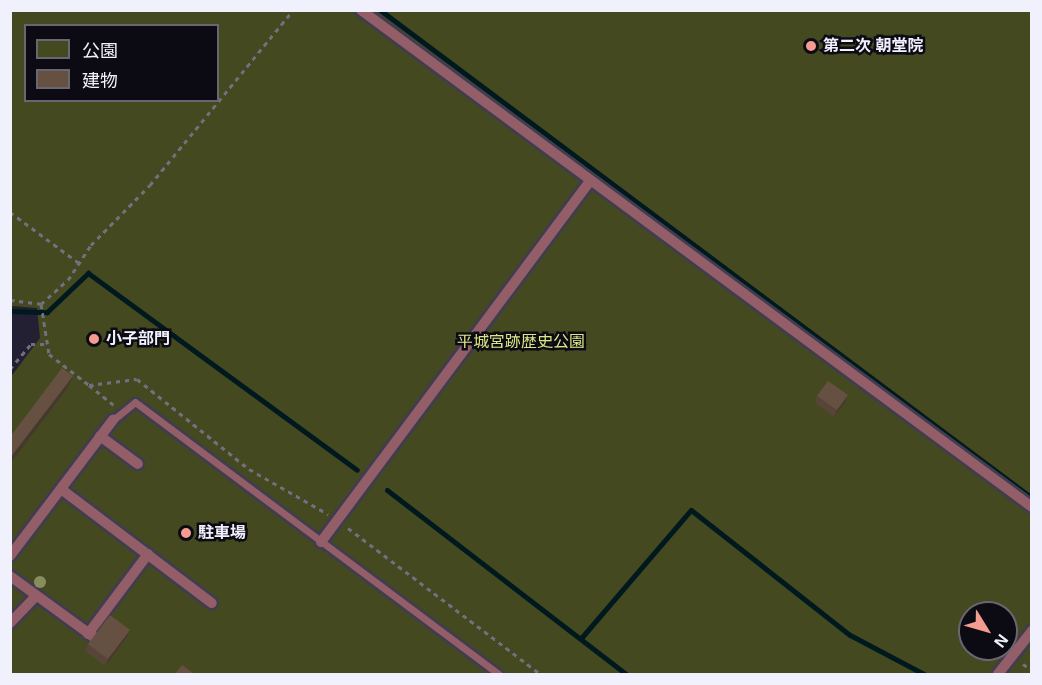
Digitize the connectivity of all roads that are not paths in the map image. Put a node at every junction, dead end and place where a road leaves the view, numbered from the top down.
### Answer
1 (362, 10) edge
2 (589, 183) junction
3 (113, 420) joint
4 (100, 436) junction
5 (138, 464) dead end
6 (61, 489) junction
7 (1032, 507) edge
8 (321, 542) junction
9 (148, 554) junction
10 (10, 556) edge
11 (10, 576) edge
12 (36, 596) junction
13 (212, 603) dead end
14 (10, 623) edge
15 (1032, 631) edge
16 (498, 675) edge
17 (998, 675) edge

1 - 2 street
2 - 7 street
2 - 8 street
3 - 4 street
3 - 8 lane
4 - 5 street
4 - 6 street
6 - 9 street
6 - 10 street
8 - 16 lane
9 - 12 street
9 - 13 street
11 - 12 street
12 - 14 street
15 - 17 street

